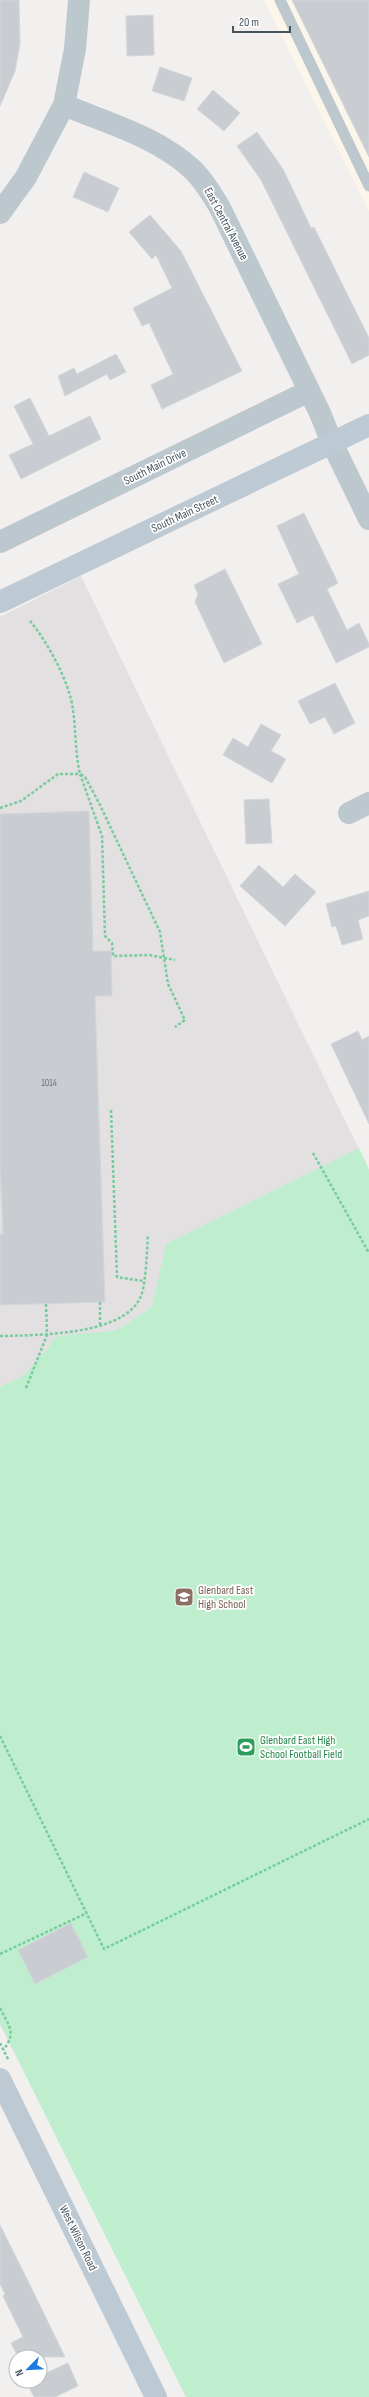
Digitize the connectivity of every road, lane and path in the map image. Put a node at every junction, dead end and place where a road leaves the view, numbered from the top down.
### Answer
1 (79, 0) edge
2 (280, 0) edge
3 (64, 105) junction
4 (369, 186) edge
5 (0, 213) edge
6 (309, 391) junction
7 (369, 425) edge
8 (332, 443) junction
9 (369, 519) edge
10 (0, 542) edge
11 (0, 602) edge
12 (30, 621) dead end
13 (80, 774) junction
14 (369, 803) edge
15 (0, 808) edge
16 (349, 813) dead end
17 (164, 958) junction
18 (175, 960) dead end
19 (175, 1027) dead end
20 (111, 1110) dead end
21 (313, 1152) dead end
22 (148, 1235) dead end
23 (369, 1253) edge
24 (143, 1281) junction
25 (100, 1302) dead end
26 (46, 1304) dead end
27 (100, 1326) junction
28 (47, 1334) junction
29 (0, 1336) edge
30 (26, 1388) dead end
31 (0, 1736) edge
32 (369, 1819) edge
33 (87, 1913) junction
34 (0, 1954) edge
35 (0, 2008) edge
36 (3, 2050) dead end
37 (0, 2079) edge
38 (156, 2397) edge

1 - 3 street
2 - 4 lane
3 - 5 street
3 - 6 street, East Central Avenue
6 - 8 street, East Central Avenue
6 - 10 street, South Main Drive
7 - 8 main road, South Main Street
8 - 9 street, East Central Avenue
8 - 11 main road, South Main Street
12 - 13 path
13 - 15 path
13 - 17 path
13 - 17 path
14 - 16 street
17 - 18 path
17 - 19 path
20 - 24 path
21 - 23 path
22 - 24 path
24 - 27 path
25 - 27 path
26 - 28 path
27 - 28 path
28 - 29 path
28 - 30 path
31 - 33 path
32 - 33 path
33 - 34 path
35 - 36 path
37 - 38 main road, West Wilson Road

